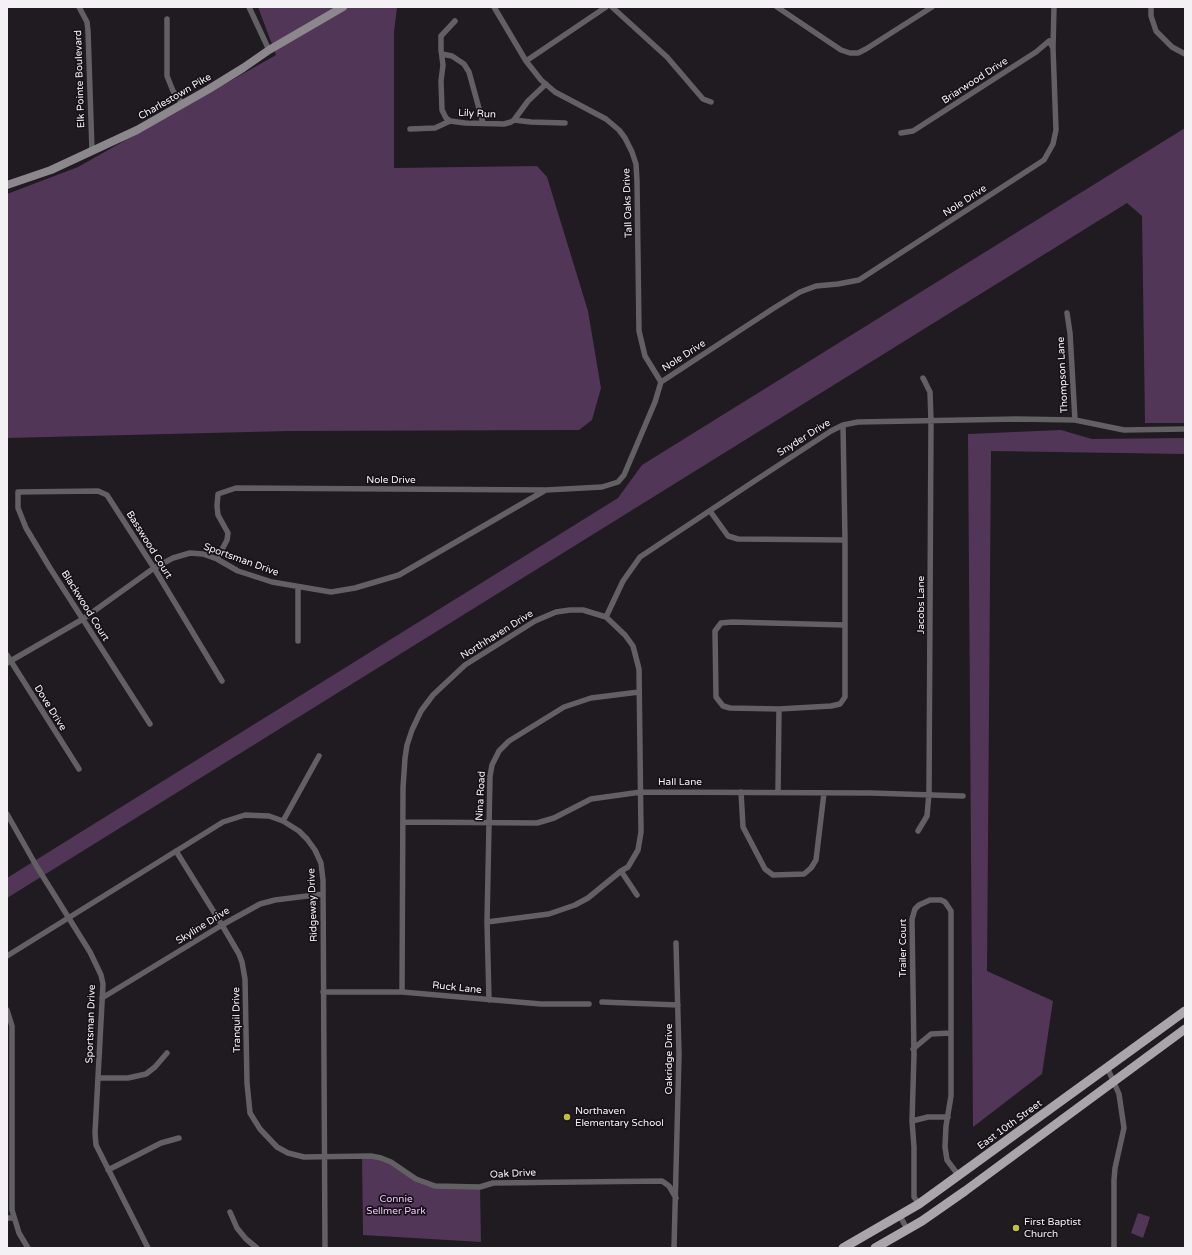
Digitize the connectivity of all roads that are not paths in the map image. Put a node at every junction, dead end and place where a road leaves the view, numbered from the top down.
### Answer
1 (79, 7) edge
2 (249, 7) edge
3 (343, 7) edge
4 (494, 7) edge
5 (606, 7) edge
6 (612, 7) edge
7 (776, 7) edge
8 (932, 7) edge
9 (1054, 7) edge
10 (1150, 7) edge
11 (167, 20) dead end
12 (455, 21) dead end
13 (1053, 48) junction
14 (269, 50) junction
15 (442, 54) junction
16 (1185, 54) edge
17 (526, 61) junction
18 (546, 84) junction
19 (711, 102) dead end
20 (182, 103) junction
21 (514, 120) junction
22 (450, 121) junction
23 (483, 123) junction
24 (565, 123) dead end
25 (410, 129) dead end
26 (901, 132) dead end
27 (92, 151) junction
28 (7, 185) edge
29 (1067, 313) dead end
30 (923, 378) dead end
31 (661, 382) junction
32 (1074, 420) junction
33 (931, 421) junction
34 (843, 425) junction
35 (1185, 429) edge
36 (546, 490) junction
37 (18, 492) joint
38 (710, 511) junction
39 (845, 540) junction
40 (216, 559) junction
41 (154, 568) junction
42 (298, 587) junction
43 (606, 617) junction
44 (83, 619) junction
45 (845, 625) junction
46 (298, 641) dead end
47 (7, 655) edge
48 (9, 662) edge
49 (222, 681) dead end
50 (639, 692) junction
51 (780, 709) junction
52 (150, 724) dead end
53 (319, 756) dead end
54 (78, 769) dead end
55 (641, 792) junction
56 (741, 792) junction
57 (778, 792) junction
58 (824, 793) junction
59 (929, 796) junction
60 (963, 796) dead end
61 (7, 814) edge
62 (283, 821) junction
63 (9, 822) edge
64 (404, 822) junction
65 (489, 824) junction
66 (918, 831) dead end
67 (176, 851) junction
68 (621, 871) junction
69 (323, 894) junction
70 (637, 895) dead end
71 (68, 917) junction
72 (487, 922) junction
73 (222, 925) junction
74 (676, 942) dead end
75 (7, 956) edge
76 (323, 992) junction
77 (402, 992) junction
78 (102, 998) junction
79 (489, 1000) junction
80 (602, 1002) dead end
81 (589, 1004) dead end
82 (678, 1004) junction
83 (7, 1010) edge
84 (1185, 1011) edge
85 (1185, 1029) edge
86 (951, 1033) junction
87 (914, 1049) junction
88 (167, 1053) dead end
89 (1107, 1067) junction
90 (98, 1078) junction
91 (1114, 1081) junction
92 (948, 1117) junction
93 (912, 1121) junction
94 (179, 1138) dead end
95 (9, 1149) edge
96 (326, 1157) junction
97 (108, 1170) junction
98 (959, 1176) junction
99 (676, 1198) junction
100 (918, 1204) junction
101 (230, 1212) dead end
102 (900, 1216) junction
103 (7, 1218) edge
104 (14, 1218) junction
105 (907, 1229) junction
106 (28, 1248) edge
107 (148, 1248) edge
108 (257, 1248) edge
109 (325, 1248) edge
110 (674, 1248) edge
111 (842, 1248) edge
112 (875, 1248) edge
113 (1114, 1248) edge

1 - 27 street, Elk Pointe Boulevard
2 - 14 street
3 - 14 street, Charlestown Pike
4 - 17 street, Tall Oaks Drive
5 - 17 street
6 - 19 street
7 - 8 street
9 - 13 street, Nole Drive
10 - 16 street
11 - 20 street
12 - 15 street, Lily Run
13 - 26 street, Briarwood Drive
13 - 31 street, Nole Drive
14 - 20 street, Charlestown Pike
15 - 22 street, Lily Run
15 - 23 street
17 - 18 street, Tall Oaks Drive
18 - 21 street
18 - 31 street, Tall Oaks Drive
20 - 27 street, Charlestown Pike
21 - 23 street, Lily Run
21 - 24 street, Lily Run
22 - 23 street, Lily Run
22 - 25 street
27 - 28 street, Charlestown Pike
29 - 32 street, Thompson Lane
30 - 33 street, Jacobs Lane
31 - 36 street, Nole Drive
32 - 33 street, Snyder Drive
32 - 35 street, Thompson Lane
33 - 34 street, Snyder Drive
33 - 59 street, Jacobs Lane
34 - 38 street, Snyder Drive
34 - 39 street
36 - 40 street, Nole Drive
36 - 42 street, Sportsman Drive
37 - 41 street, Basswood Court
37 - 44 street, Blackwood Court
38 - 39 street
38 - 43 street, Snyder Drive
39 - 45 street
40 - 41 street, Sportsman Drive
40 - 42 street, Sportsman Drive
41 - 44 street, Sportsman Drive
41 - 49 street, Basswood Court
42 - 46 street
43 - 50 street, Northhaven Drive
43 - 64 street, Northhaven Drive
44 - 48 street, Sportsman Drive
44 - 52 street, Blackwood Court
45 - 51 street
45 - 51 street
47 - 48 street, Dove Drive
48 - 54 street, Dove Drive
50 - 55 street, Northhaven Drive
50 - 65 street, Nina Road
51 - 57 street
53 - 62 street
55 - 56 street, Hall Lane
55 - 65 street, Hall Lane
55 - 68 street, Northhaven Drive
56 - 57 street, Hall Lane
56 - 58 street
57 - 58 street, Hall Lane
58 - 59 street, Hall Lane
59 - 60 street, Hall Lane
59 - 66 street, Jacobs Lane
61 - 63 street, Sportsman Drive
62 - 67 street, Ridgeway Drive
62 - 69 street, Ridgeway Drive
63 - 71 street, Sportsman Drive
64 - 65 street, Hall Lane
64 - 77 street, Northhaven Drive
65 - 72 street, Nina Road
67 - 71 street, Ridgeway Drive
67 - 73 street, Tranquil Drive
68 - 70 street
68 - 72 street, Northhaven Drive
69 - 73 street, Skyline Drive
69 - 76 street, Ridgeway Drive
71 - 75 street, Ridgeway Drive
71 - 78 street, Sportsman Drive
72 - 79 street, Nina Road
73 - 78 street, Skyline Drive
73 - 96 street, Tranquil Drive
74 - 82 street, Oakridge Drive
76 - 77 street, Ruck Lane
76 - 96 street, Ridgeway Drive
77 - 79 street, Ruck Lane
78 - 90 street, Sportsman Drive
79 - 81 street, Ruck Lane
80 - 82 street
82 - 99 street, Oakridge Drive
83 - 95 street
84 - 89 main road, East 10th Street
85 - 91 main road
86 - 87 street
86 - 87 street, Trailer Court
86 - 92 street, Trailer Court
87 - 93 street, Trailer Court
88 - 90 street
89 - 91 street
89 - 98 main road, East 10th Street
90 - 97 street, Sportsman Drive
91 - 105 main road
91 - 113 street
92 - 93 street
92 - 98 street, Trailer Court
93 - 100 street, Trailer Court
94 - 97 street
95 - 104 street
96 - 99 street, Oak Drive
96 - 109 street, Ridgeway Drive
97 - 107 street, Sportsman Drive
98 - 100 main road, East 10th Street
99 - 110 street, Oakridge Drive
100 - 102 main road, East 10th Street
101 - 108 street
102 - 105 street
102 - 111 main road, East 10th Street
103 - 104 street
104 - 106 street
105 - 112 main road

